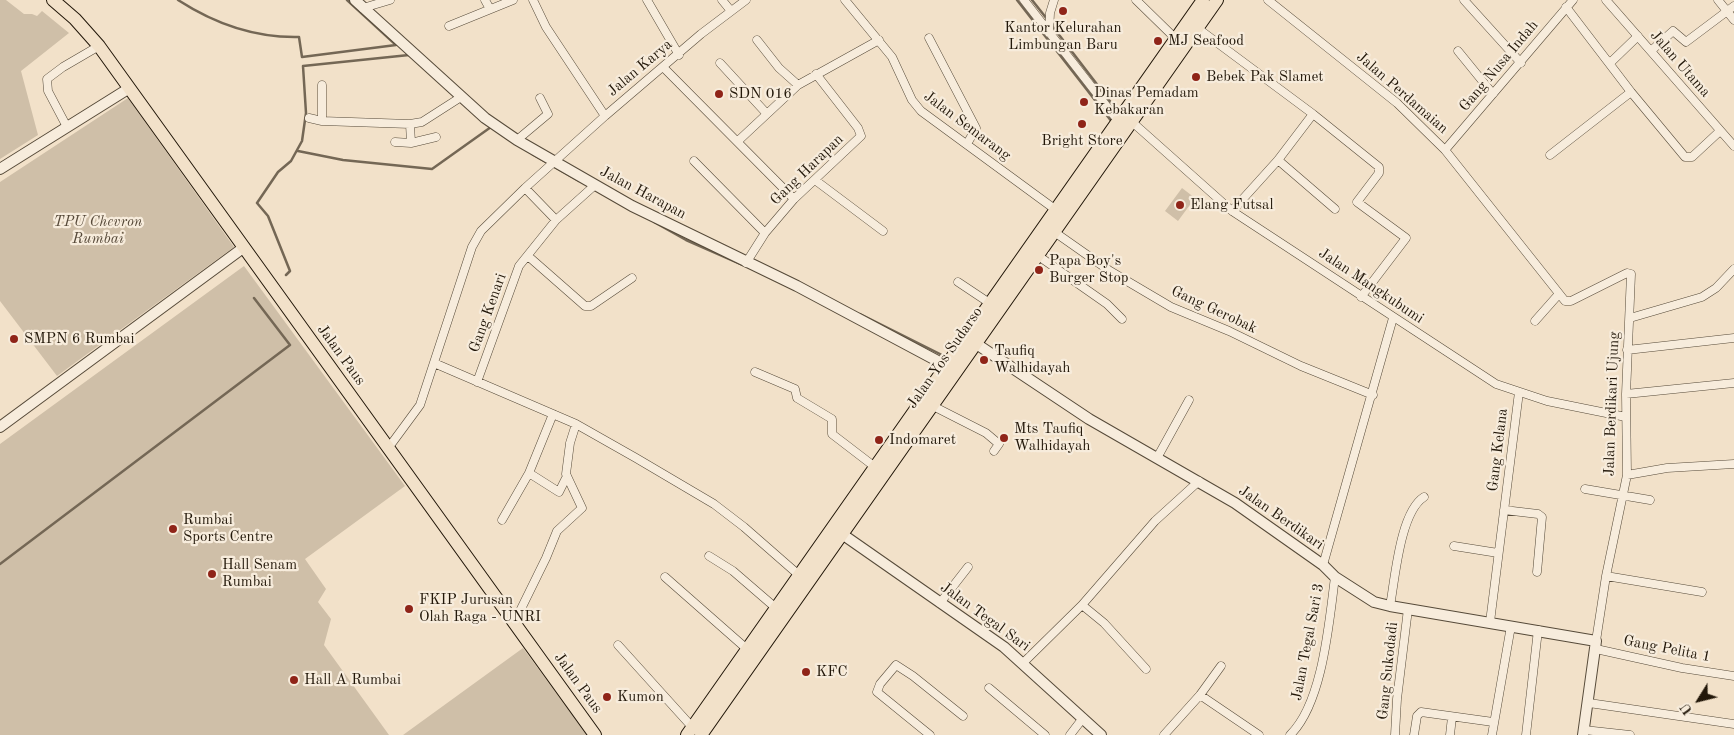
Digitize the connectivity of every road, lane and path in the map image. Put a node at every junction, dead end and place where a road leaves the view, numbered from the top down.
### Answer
1 (53, 0) edge
2 (64, 0) edge
3 (390, 0) edge
4 (485, 0) edge
5 (514, 0) edge
6 (533, 0) edge
7 (647, 0) edge
8 (722, 0) edge
9 (746, 0) edge
10 (845, 0) edge
11 (1024, 0) edge
12 (1054, 0) edge
13 (1136, 0) edge
14 (1204, 0) edge
15 (1217, 0) edge
16 (1268, 0) edge
17 (1464, 0) edge
18 (1573, 0) edge
19 (1606, 0) edge
20 (1718, 0) edge
21 (359, 4) edge
22 (1566, 7) junction
23 (1731, 9) edge
24 (490, 10) junction
25 (731, 11) junction
26 (1734, 20) edge
27 (449, 26) dead end
28 (1196, 28) junction
29 (1049, 33) junction
30 (1638, 36) junction
31 (929, 38) dead end
32 (1176, 39) junction
33 (757, 40) dead end
34 (879, 40) junction
35 (99, 46) junction
36 (1652, 50) junction
37 (1458, 51) dead end
38 (679, 55) junction
39 (1610, 62) junction
40 (720, 63) dead end
41 (1521, 63) junction
42 (663, 67) junction
43 (816, 74) junction
44 (322, 85) dead end
45 (798, 85) junction
46 (128, 89) junction
47 (1631, 92) junction
48 (1493, 94) junction
49 (461, 97) junction
50 (540, 98) dead end
51 (767, 114) junction
52 (1313, 114) junction
53 (605, 116) junction
54 (310, 118) dead end
55 (322, 121) junction
56 (1125, 121) junction
57 (410, 124) junction
58 (67, 127) junction
59 (1720, 131) junction
60 (436, 137) dead end
61 (517, 140) junction
62 (738, 141) junction
63 (395, 142) dead end
64 (411, 143) junction
65 (967, 144) junction
66 (1734, 146) edge
67 (1445, 150) junction
68 (1550, 155) dead end
69 (1278, 160) junction
70 (694, 162) dead end
71 (554, 163) junction
72 (0, 169) edge
73 (815, 180) junction
74 (525, 188) junction
75 (593, 188) junction
76 (794, 199) junction
77 (1335, 209) dead end
78 (1056, 210) junction
79 (1232, 211) junction
80 (556, 220) junction
81 (883, 231) dead end
82 (1053, 231) junction
83 (765, 233) junction
84 (246, 247) junction
85 (1037, 255) junction
86 (528, 256) junction
87 (747, 262) junction
88 (1734, 269) edge
89 (632, 278) dead end
90 (958, 282) dead end
91 (1007, 288) junction
92 (1558, 295) junction
93 (1360, 297) junction
94 (991, 304) junction
95 (1393, 318) junction
96 (1630, 318) junction
97 (1122, 320) dead end
98 (1536, 321) dead end
99 (1734, 338) edge
100 (975, 343) junction
101 (1627, 350) junction
102 (434, 363) junction
103 (947, 366) junction
104 (755, 372) dead end
105 (478, 382) junction
106 (1734, 383) edge
107 (1519, 392) junction
108 (1373, 394) junction
109 (1626, 394) junction
110 (1189, 400) dead end
111 (931, 405) junction
112 (553, 414) junction
113 (1626, 417) junction
114 (576, 424) junction
115 (0, 427) edge
116 (392, 443) junction
117 (994, 451) dead end
118 (1157, 458) junction
119 (1734, 464) edge
120 (875, 467) junction
121 (529, 473) junction
122 (1627, 475) junction
123 (567, 476) junction
124 (1199, 481) junction
125 (1585, 489) dead end
126 (1623, 496) junction
127 (1424, 497) dead end
128 (1650, 500) dead end
129 (1504, 510) junction
130 (502, 520) dead end
131 (842, 534) junction
132 (1454, 546) dead end
133 (1498, 553) junction
134 (709, 556) dead end
135 (1322, 565) junction
136 (968, 567) dead end
137 (1537, 572) dead end
138 (800, 576) junction
139 (1606, 576) junction
140 (665, 577) dead end
141 (1335, 577) junction
142 (1702, 592) dead end
143 (940, 603) junction
144 (1082, 605) junction
145 (1390, 606) junction
146 (777, 609) junction
147 (1408, 609) junction
148 (518, 615) junction
149 (1490, 622) junction
150 (773, 623) junction
151 (1511, 626) junction
152 (1538, 630) junction
153 (618, 645) dead end
154 (1596, 645) junction
155 (748, 650) junction
156 (1023, 663) junction
157 (1221, 666) dead end
158 (1146, 669) dead end
159 (1734, 676) edge
160 (989, 688) dead end
161 (1200, 694) junction
162 (1589, 702) junction
163 (962, 716) dead end
164 (1452, 717) junction
165 (1083, 718) junction
166 (1494, 722) junction
167 (1734, 724) edge
168 (694, 732) edge
169 (1584, 732) edge
170 (595, 735) edge
171 (604, 735) edge
172 (930, 735) edge
173 (1044, 735) edge
174 (1070, 735) edge
175 (1101, 735) edge
176 (1164, 735) edge
177 (1259, 735) edge
178 (1290, 735) edge
179 (1395, 735) edge
180 (1414, 735) edge
181 (1450, 735) edge
182 (1492, 735) edge
183 (1526, 735) edge
184 (1630, 735) edge

1 - 35 main road, Jalan Paus
2 - 84 main road, Jalan Paus
3 - 21 street
4 - 24 street
5 - 24 street
6 - 53 street
7 - 38 street
8 - 25 street
9 - 25 street, Jalan Karya
10 - 34 street, Jalan Semarang
11 - 29 street, Jalan Mangkubumi
12 - 29 street
13 - 32 street
14 - 32 main road, Jalan Yos Sudarso
15 - 28 main road, Jalan Yos Sudarso
16 - 67 street, Jalan Perdamaian
17 - 41 street
18 - 22 street, Gang Nusa Indah
19 - 30 street, Jalan Utama
20 - 23 street
21 - 49 street, Jalan Harapan
22 - 39 street
22 - 41 street, Gang Nusa Indah
23 - 26 street
23 - 36 street
24 - 27 street
25 - 38 street, Jalan Karya
28 - 52 street
28 - 56 main road, Jalan Yos Sudarso
29 - 56 street, Jalan Mangkubumi
30 - 36 street, Jalan Utama
30 - 39 street
31 - 65 street
32 - 56 main road, Jalan Yos Sudarso
33 - 45 street
34 - 43 street
34 - 65 street, Jalan Semarang
35 - 46 main road, Jalan Paus
35 - 58 street
36 - 59 street, Jalan Utama
37 - 48 street
38 - 42 street, Jalan Karya
39 - 47 street
40 - 51 street
41 - 48 street, Gang Nusa Indah
42 - 53 street, Jalan Karya
42 - 62 street
43 - 45 street
43 - 73 street, Gang Harapan
44 - 55 street
45 - 51 street
46 - 58 street
46 - 84 main road, Jalan Paus
47 - 59 street
47 - 68 street
48 - 67 street, Gang Nusa Indah
49 - 57 street
49 - 61 street, Jalan Harapan
50 - 61 street
51 - 62 street
52 - 69 street
52 - 93 street
53 - 71 street, Jalan Karya
54 - 55 street
55 - 57 street
56 - 78 main road, Jalan Yos Sudarso
56 - 79 street, Jalan Mangkubumi
56 - 82 main road, Jalan Yos Sudarso
57 - 64 street
58 - 72 street
59 - 66 street, Jalan Utama
60 - 64 street
61 - 71 street, Jalan Harapan
62 - 76 street
63 - 64 street
65 - 78 street, Jalan Semarang
67 - 92 street, Jalan Perdamaian
69 - 77 street
69 - 79 street
70 - 83 street
71 - 74 street, Jalan Karya
71 - 75 street, Jalan Harapan
73 - 76 street, Gang Harapan
73 - 81 street
74 - 80 street
74 - 102 street, Jalan Karya
75 - 80 street, Gang Kenari
75 - 87 street, Jalan Harapan
76 - 83 street, Gang Harapan
78 - 91 main road, Jalan Yos Sudarso
79 - 93 street, Jalan Mangkubumi
80 - 86 street, Gang Kenari
82 - 85 main road, Jalan Yos Sudarso
82 - 108 street, Gang Gerobak
83 - 87 street, Gang Harapan
84 - 115 street
84 - 116 main road, Jalan Paus
84 - 170 main road, Jalan Paus
85 - 91 main road, Jalan Yos Sudarso
85 - 97 street
86 - 89 street
86 - 105 street, Gang Kenari
87 - 103 street, Jalan Harapan
88 - 96 street
90 - 94 street
91 - 94 main road, Jalan Yos Sudarso
91 - 100 main road, Jalan Yos Sudarso
92 - 96 street, Jalan Berdikari Ujung
92 - 98 street
93 - 95 street, Jalan Mangkubumi
94 - 103 main road, Jalan Yos Sudarso
95 - 107 street, Jalan Mangkubumi
95 - 108 street
96 - 101 street, Jalan Berdikari Ujung
99 - 101 street
100 - 111 main road, Jalan Yos Sudarso
100 - 118 street, Jalan Berdikari
101 - 109 street, Jalan Berdikari Ujung
102 - 105 street
102 - 116 street, Jalan Karya
103 - 120 main road, Jalan Yos Sudarso
104 - 120 street
105 - 112 street
106 - 109 street
107 - 113 street, Jalan Mangkubumi
107 - 129 street, Gang Kelana
108 - 135 street
109 - 113 street, Jalan Berdikari Ujung
110 - 118 street
111 - 117 street
111 - 131 main road, Jalan Yos Sudarso
112 - 114 street
112 - 121 street
113 - 122 street, Jalan Berdikari Ujung
114 - 123 street
114 - 138 street
116 - 148 main road, Jalan Paus
118 - 124 street, Jalan Berdikari
119 - 122 street
120 - 138 main road, Jalan Yos Sudarso
121 - 123 street
121 - 130 street
122 - 126 street, Jalan Berdikari Ujung
123 - 148 street
124 - 135 street, Jalan Berdikari
124 - 144 street
125 - 126 street
126 - 128 street
126 - 139 street, Jalan Berdikari Ujung
127 - 145 street
129 - 133 street, Gang Kelana
129 - 137 street, Gang Kelana
131 - 143 street, Jalan Tegal Sari
131 - 150 main road, Jalan Yos Sudarso
132 - 133 street
133 - 149 street, Gang Kelana
134 - 146 street
135 - 141 street, Jalan Berdikari
136 - 143 street
138 - 146 main road, Jalan Yos Sudarso
139 - 142 street
139 - 154 street, Jalan Berdikari Ujung
140 - 155 street
141 - 145 street, Jalan Berdikari
141 - 178 street, Jalan Tegal Sari 3
143 - 156 street, Jalan Tegal Sari
144 - 156 street
144 - 158 street
145 - 147 street, Jalan Berdikari
146 - 150 main road, Jalan Yos Sudarso
147 - 149 street, Jalan Berdikari
147 - 179 street, Gang Sukodadi
148 - 171 main road, Jalan Paus
149 - 151 street, Jalan Berdikari
150 - 155 main road, Jalan Yos Sudarso
150 - 168 main road, Jalan Yos Sudarso
151 - 152 street, Jalan Berdikari
151 - 166 street
152 - 154 street, Jalan Berdikari
152 - 183 street
153 - 168 street
154 - 159 street, Gang Pelita 1
154 - 162 street, Jalan Berdikari Ujung
155 - 168 main road, Jalan Yos Sudarso
156 - 165 street, Jalan Tegal Sari
157 - 161 street
160 - 173 street
161 - 176 street
161 - 177 street
162 - 167 street
162 - 169 street, Jalan Berdikari Ujung
163 - 172 street
164 - 166 street
164 - 180 street
164 - 181 street
165 - 174 street
165 - 175 street, Jalan Tegal Sari
166 - 182 street
169 - 184 street

